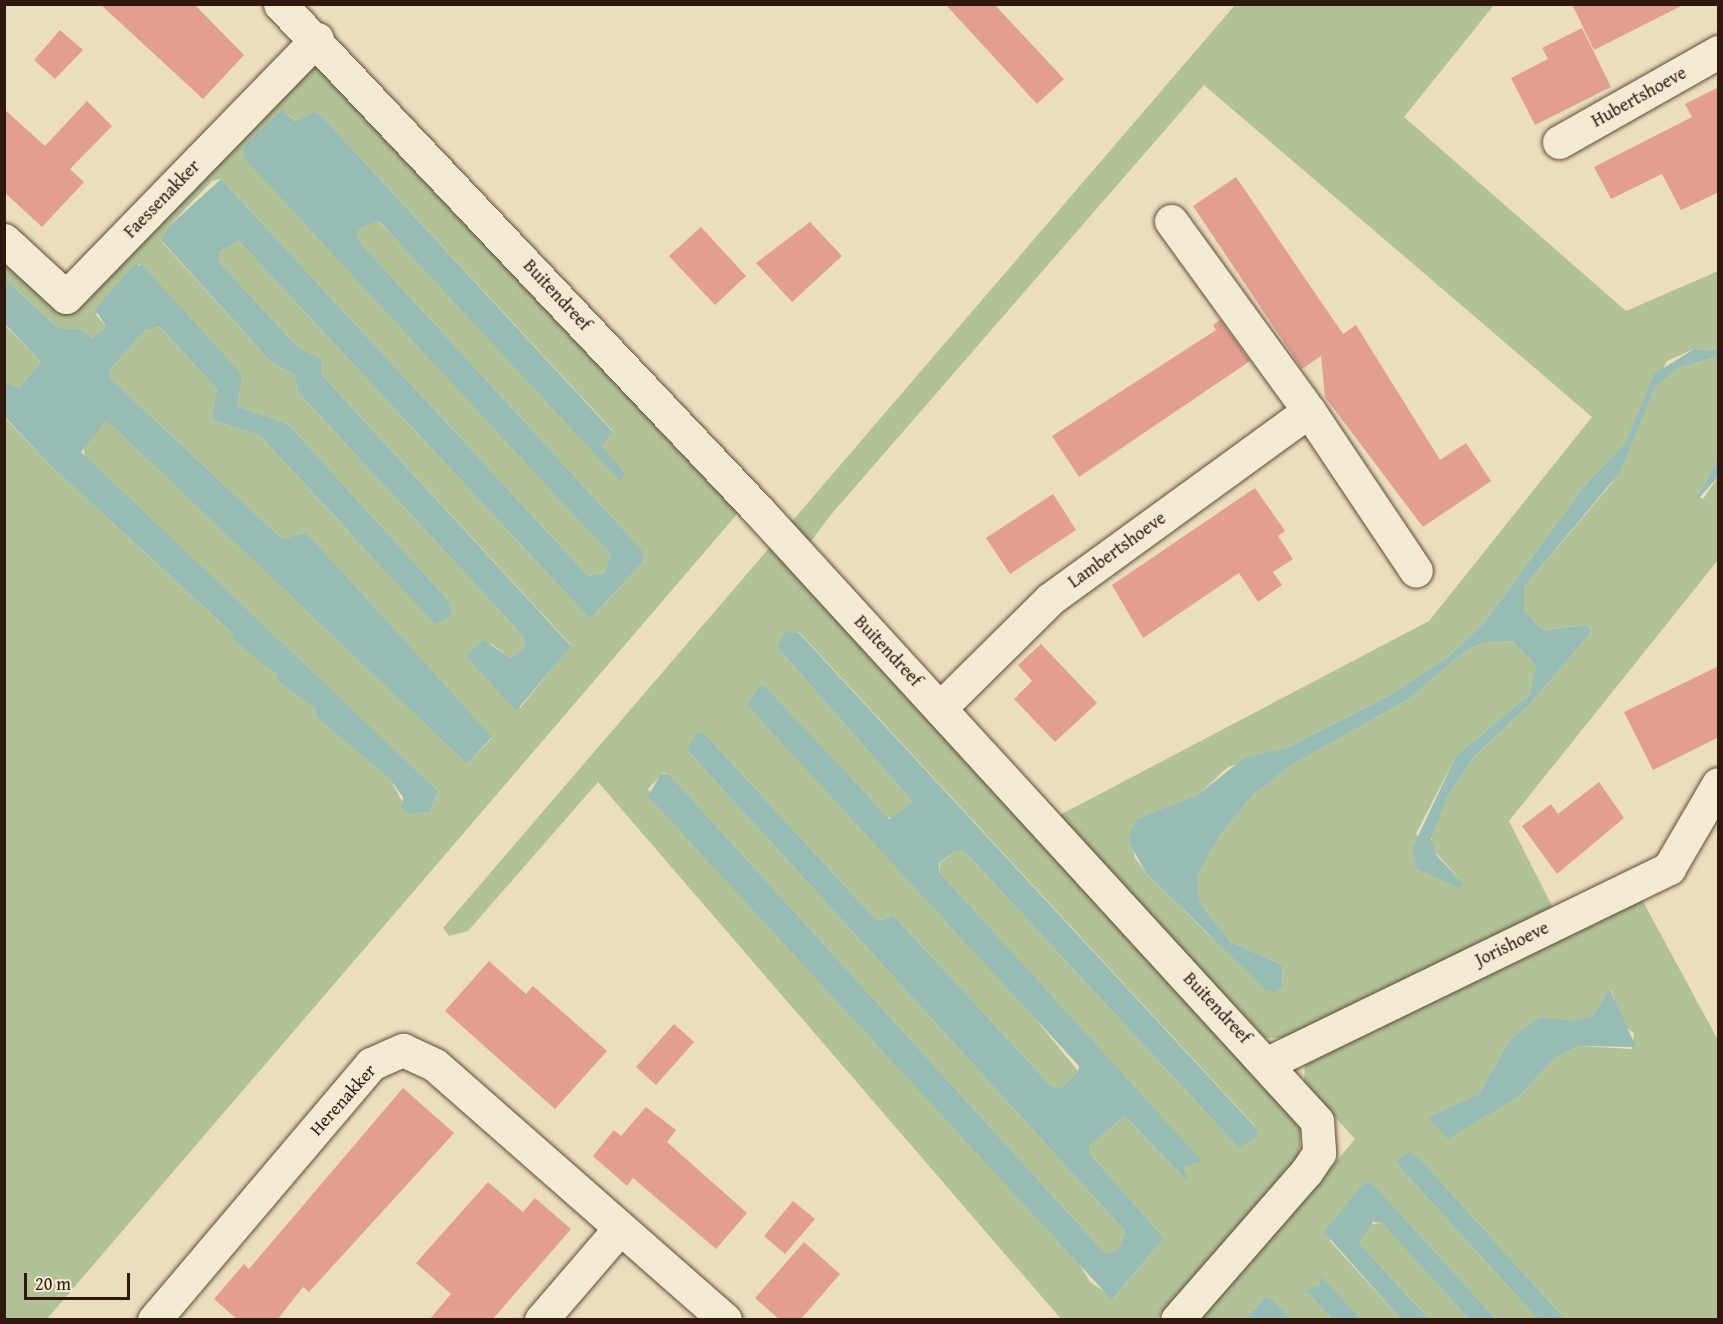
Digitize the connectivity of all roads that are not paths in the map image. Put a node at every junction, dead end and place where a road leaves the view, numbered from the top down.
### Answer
1 (280, 4) edge
2 (316, 39) junction
3 (1719, 52) edge
4 (1559, 142) dead end
5 (1171, 222) dead end
6 (4, 240) edge
7 (1310, 411) junction
8 (1416, 572) dead end
9 (940, 708) junction
10 (1719, 784) edge
11 (1268, 1063) junction
12 (620, 1228) junction
13 (153, 1320) edge
14 (541, 1320) edge
15 (725, 1320) edge
16 (1177, 1320) edge

1 - 2 street, Buitendreef
2 - 6 street, Faessenakker
2 - 9 street, Buitendreef
3 - 4 street, Hubertshoeve
5 - 7 street
7 - 8 street
7 - 9 street, Lambertshoeve
9 - 11 street, Buitendreef
10 - 11 street, Jorishoeve
11 - 16 street, Buitendreef
12 - 13 street, Herenakker
12 - 14 street
12 - 15 street, Herenakker

